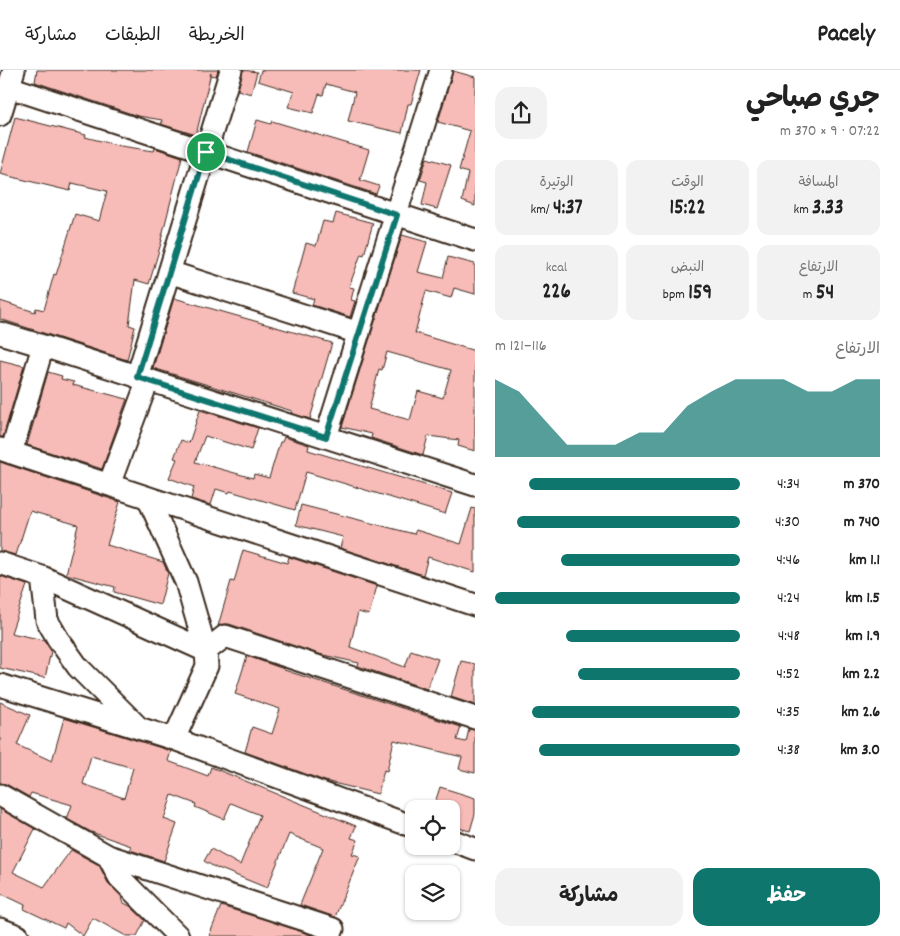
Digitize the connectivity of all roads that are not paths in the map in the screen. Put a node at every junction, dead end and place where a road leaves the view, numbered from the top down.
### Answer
1 (231, 70) edge
2 (441, 70) edge
3 (12, 78) edge
4 (0, 115) edge
5 (206, 152) junction
6 (397, 215) junction
7 (475, 240) edge
8 (169, 272) junction
9 (0, 333) edge
10 (359, 333) junction
11 (43, 346) junction
12 (142, 378) junction
13 (326, 437) junction
14 (6, 451) edge
15 (109, 485) junction
16 (475, 485) edge
17 (148, 498) junction
18 (0, 563) edge
19 (42, 577) junction
20 (475, 605) edge
21 (206, 651) junction
22 (0, 685) edge
23 (475, 718) edge
24 (140, 729) junction
25 (174, 739) junction
26 (0, 795) edge
27 (405, 824) edge
28 (460, 843) edge
29 (475, 849) edge
30 (108, 856) junction
31 (0, 929) edge
32 (333, 929) dead end
33 (18, 936) edge
34 (178, 936) edge

1 - 5 street
2 - 6 street
3 - 4 street
3 - 5 street
5 - 6 street
5 - 8 street
6 - 7 street
6 - 10 street
8 - 10 street
8 - 12 street
9 - 11 street
10 - 13 street
11 - 12 street
11 - 14 street
12 - 13 street
12 - 15 street
13 - 16 street
14 - 15 street
15 - 17 street
17 - 20 street
17 - 21 street
18 - 19 street
19 - 21 street
19 - 24 street
21 - 23 street
21 - 25 street
22 - 24 street
24 - 25 street
25 - 27 street
26 - 30 street
28 - 29 street
30 - 32 street
30 - 34 street
31 - 33 street

